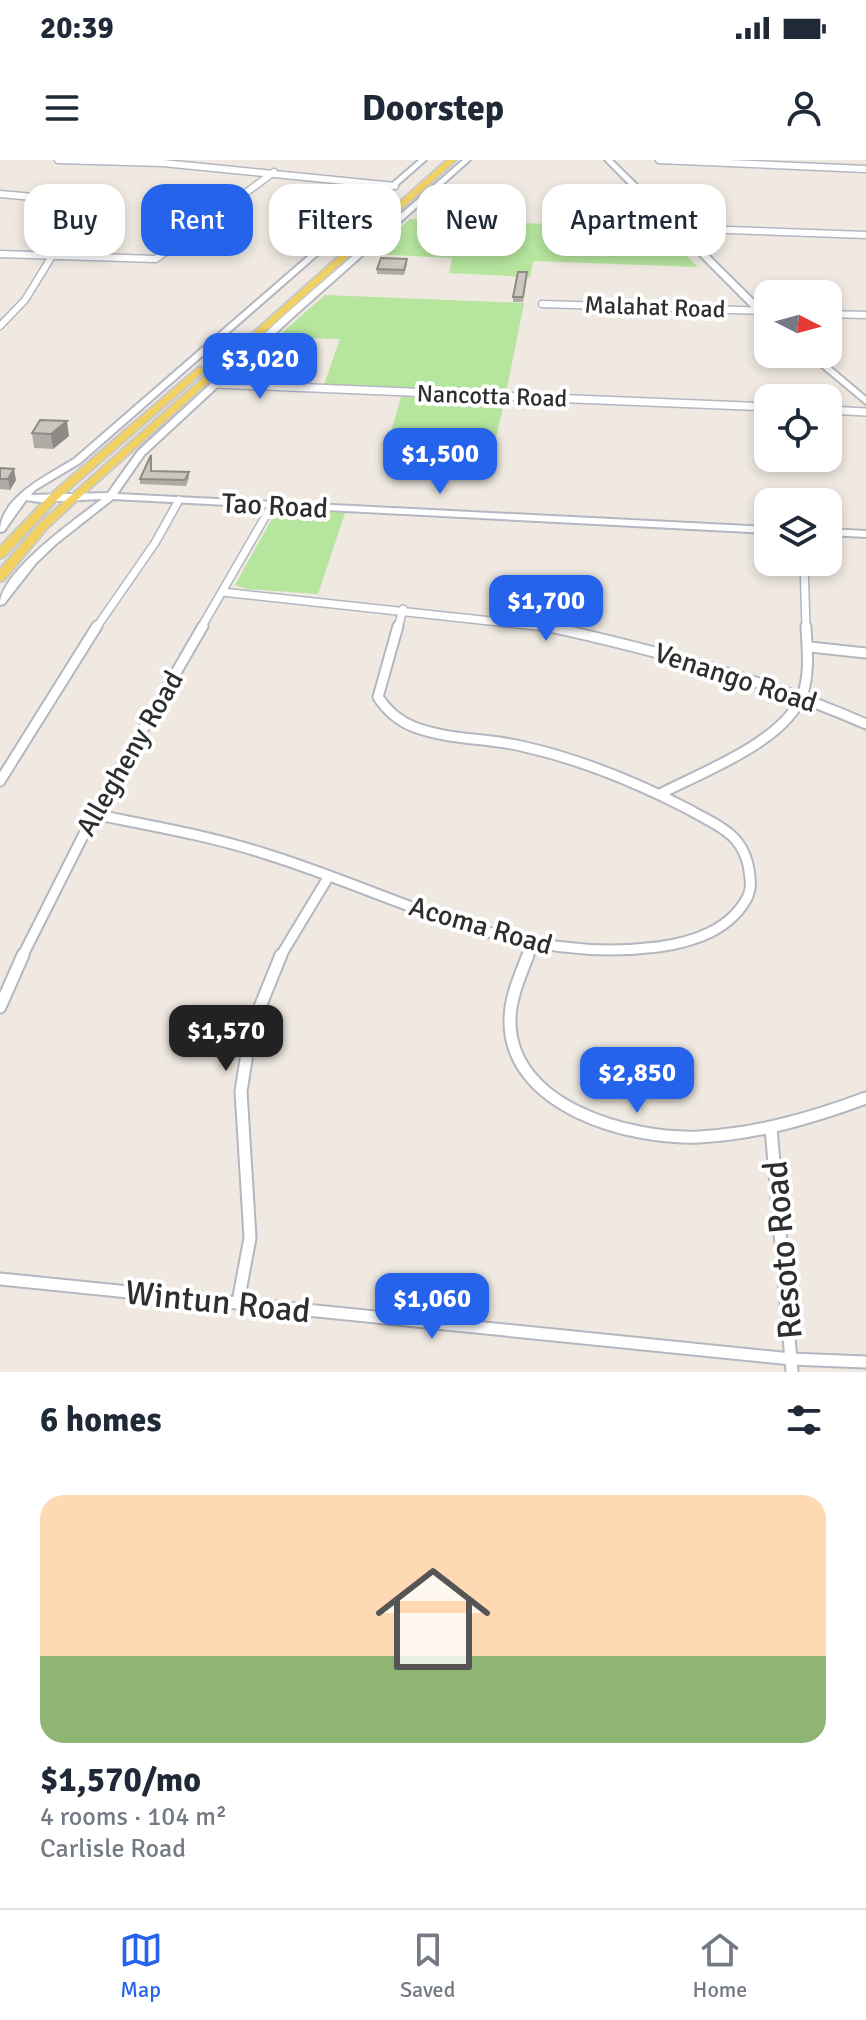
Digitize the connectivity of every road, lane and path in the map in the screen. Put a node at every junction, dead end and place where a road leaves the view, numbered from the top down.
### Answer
1 (58, 160) edge
2 (423, 160) edge
3 (467, 160) edge
4 (608, 160) edge
5 (659, 160) edge
6 (447, 161) edge
7 (866, 169) edge
8 (274, 172) junction
9 (378, 184) edge
10 (397, 184) edge
11 (631, 184) edge
12 (0, 194) edge
13 (24, 196) edge
14 (726, 230) edge
15 (866, 235) edge
16 (0, 254) edge
17 (24, 254) edge
18 (54, 256) edge
19 (80, 256) edge
20 (314, 256) edge
21 (703, 256) edge
22 (542, 304) dead end
23 (754, 306) edge
24 (754, 310) edge
25 (842, 314) edge
26 (866, 315) edge
27 (0, 326) edge
28 (827, 368) edge
29 (217, 384) junction
30 (866, 401) edge
31 (754, 406) edge
32 (842, 411) edge
33 (866, 412) edge
34 (76, 495) junction
35 (23, 497) junction
36 (54, 497) junction
37 (110, 497) junction
38 (179, 500) junction
39 (272, 505) junction
40 (0, 529) edge
41 (754, 529) edge
42 (842, 533) edge
43 (866, 534) edge
44 (0, 554) edge
45 (805, 576) edge
46 (0, 577) edge
47 (222, 592) junction
48 (0, 602) edge
49 (403, 609) junction
50 (810, 647) junction
51 (866, 653) edge
52 (802, 696) junction
53 (866, 724) edge
54 (0, 781) edge
55 (660, 794) junction
56 (93, 814) junction
57 (329, 876) junction
58 (532, 947) junction
59 (0, 1007) edge
60 (866, 1098) edge
61 (771, 1128) junction
62 (0, 1279) edge
63 (238, 1302) junction
64 (866, 1362) edge
65 (791, 1365) edge

1 - 8 street
2 - 10 street
3 - 29 street
4 - 11 street
5 - 7 street
6 - 34 main road
6 - 36 main road
8 - 9 street
8 - 19 street
12 - 13 street
14 - 15 street
16 - 17 street
18 - 27 street
20 - 35 street
21 - 23 street
22 - 24 street, Malahat Road
25 - 26 street
28 - 30 street
29 - 31 street, Nancotta Road
29 - 37 street
32 - 33 street
34 - 36 street, Tao Road
34 - 37 street, Tao Road
34 - 46 main road
35 - 36 street, Tao Road
35 - 40 street
36 - 44 main road
37 - 38 street, Tao Road
37 - 48 street
38 - 39 street, Tao Road
38 - 54 street
39 - 41 street, Tao Road
39 - 47 street, Allegheny Road
42 - 43 street
45 - 50 street
47 - 49 street, Venango Road
47 - 56 street, Allegheny Road
49 - 52 street, Venango Road
49 - 55 street, Acoma Road
50 - 51 street
50 - 52 street
52 - 53 street, Venango Road
52 - 55 street
55 - 58 street, Acoma Road
56 - 57 street, Acoma Road
56 - 59 street, Allegheny Road
57 - 58 street, Acoma Road
57 - 63 street
58 - 61 street
60 - 61 street
61 - 65 street, Resoto Road
62 - 63 street, Wintun Road
63 - 65 street, Wintun Road
64 - 65 street, Wintun Road

